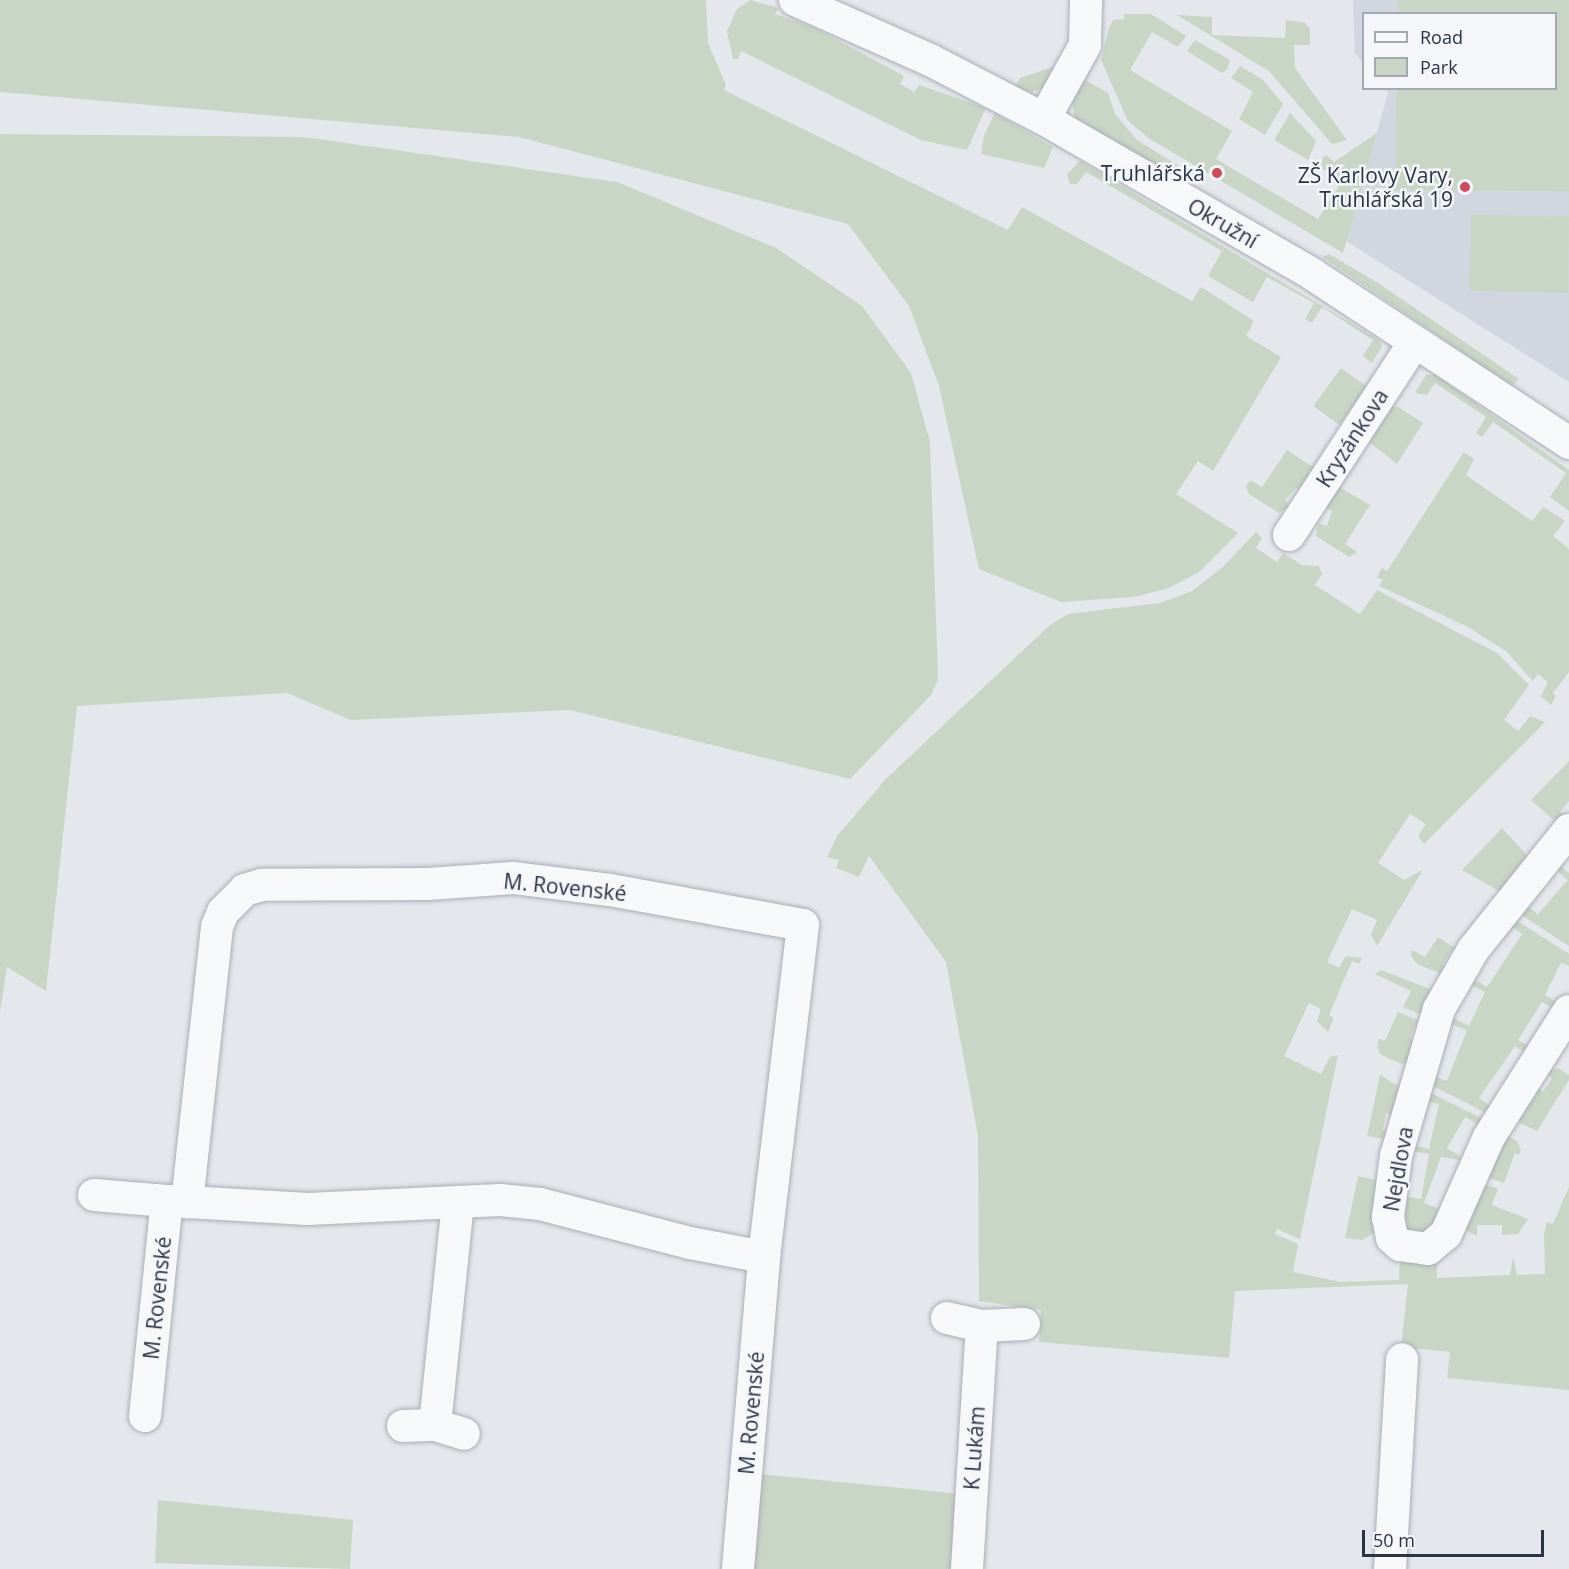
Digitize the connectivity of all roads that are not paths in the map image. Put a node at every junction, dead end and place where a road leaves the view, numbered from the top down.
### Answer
1 (795, 0) edge
2 (1086, 0) edge
3 (1044, 119) junction
4 (1415, 342) junction
5 (1569, 443) edge
6 (1289, 535) dead end
7 (1569, 830) edge
8 (1569, 1011) edge
9 (94, 1195) dead end
10 (177, 1202) junction
11 (458, 1203) junction
12 (764, 1257) junction
13 (947, 1318) dead end
14 (1024, 1324) dead end
15 (982, 1326) junction
16 (1402, 1359) dead end
17 (145, 1416) dead end
18 (403, 1426) dead end
19 (738, 1569) edge
20 (967, 1569) edge
21 (1390, 1569) edge

1 - 3 street, Okružní
2 - 3 street
3 - 4 street, Okružní
4 - 5 street, Okružní
4 - 6 street, Kryzánkova
7 - 8 street, Nejdlova
9 - 10 street
10 - 11 street
10 - 12 street, M. Rovenské
10 - 17 street, M. Rovenské
11 - 12 street
11 - 18 street
12 - 19 street, M. Rovenské
13 - 15 street
14 - 15 street
15 - 20 street, K Lukám
16 - 21 street

